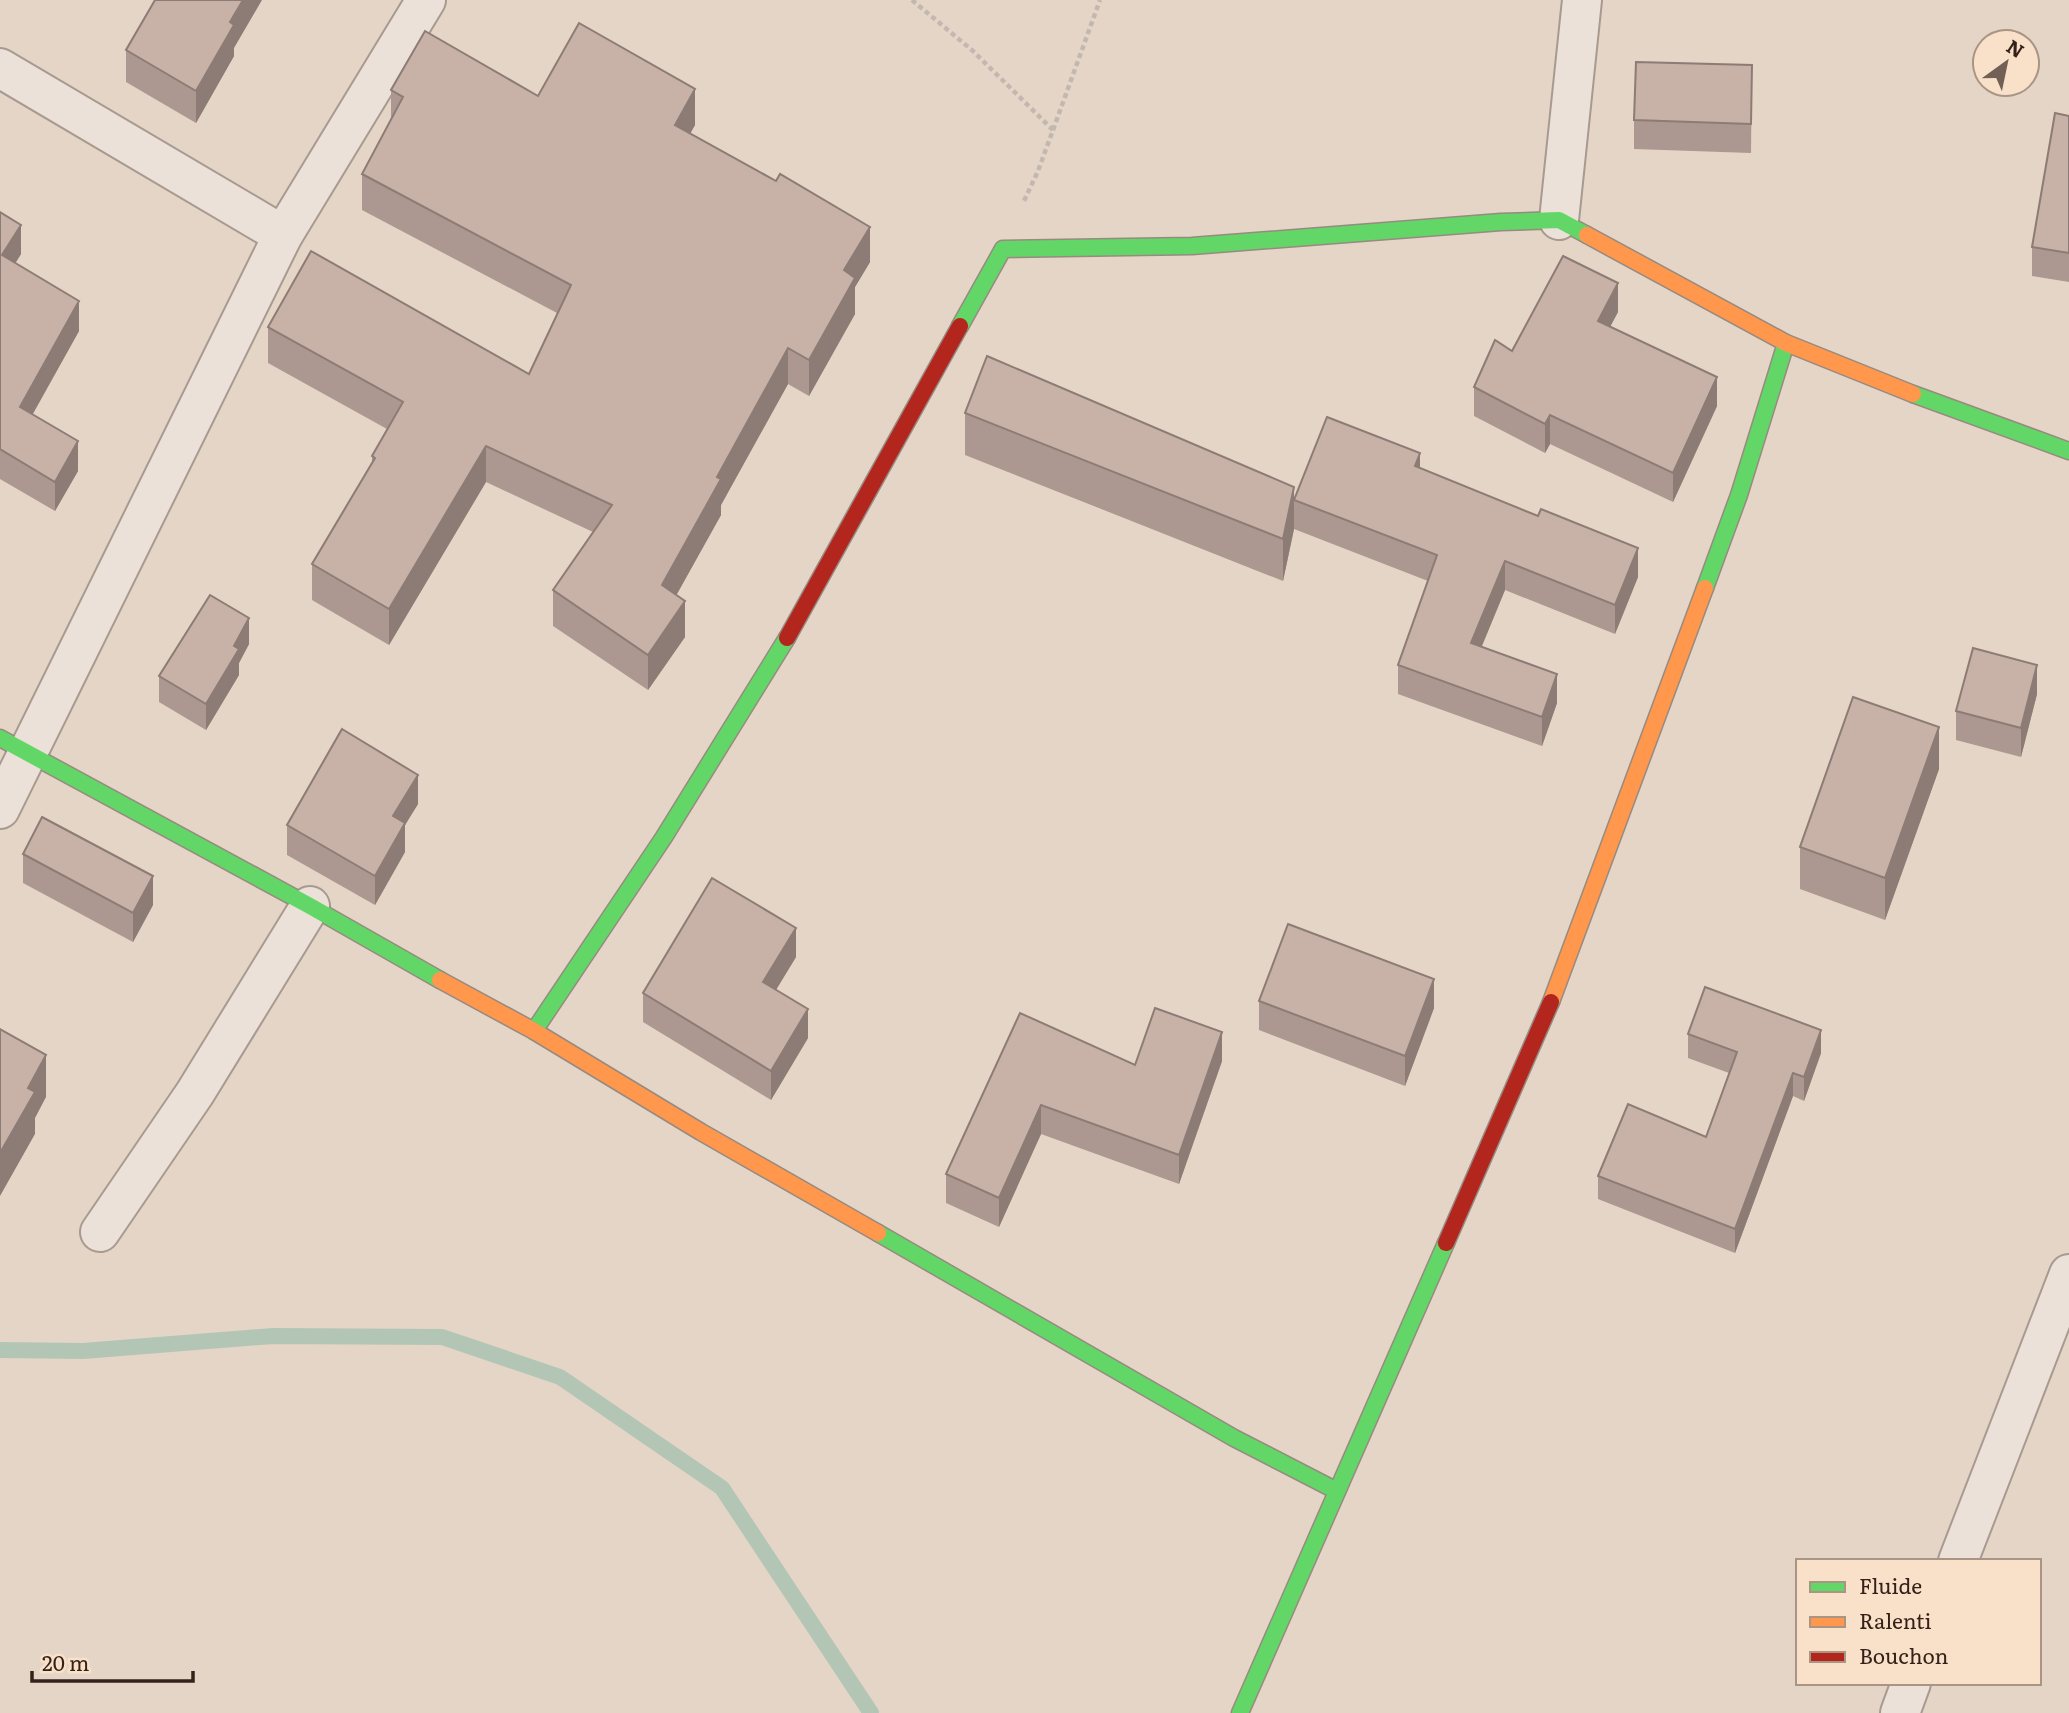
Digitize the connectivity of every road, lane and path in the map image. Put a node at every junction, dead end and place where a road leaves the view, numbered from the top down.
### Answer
1 (426, 0) edge
2 (912, 0) edge
3 (1100, 0) edge
4 (1582, 0) edge
5 (0, 68) edge
6 (1053, 130) junction
7 (1559, 220) junction
8 (284, 235) junction
9 (1003, 249) junction
10 (1786, 343) junction
11 (2069, 452) edge
12 (14, 746) edge
13 (0, 809) edge
14 (310, 906) junction
15 (534, 1031) junction
16 (100, 1232) dead end
17 (2069, 1274) edge
18 (1337, 1491) junction
19 (1959, 1559) edge
20 (1910, 1685) edge
21 (1240, 1713) edge
22 (1899, 1713) edge

1 - 8 street
2 - 6 path
3 - 6 path
4 - 7 street
5 - 8 street
6 - 9 path
7 - 9 street
7 - 10 street
8 - 12 street
9 - 15 street
10 - 11 street
10 - 18 street
12 - 13 street
12 - 14 street
14 - 15 street
14 - 16 street
15 - 18 street
17 - 19 street
18 - 21 street
20 - 22 street

